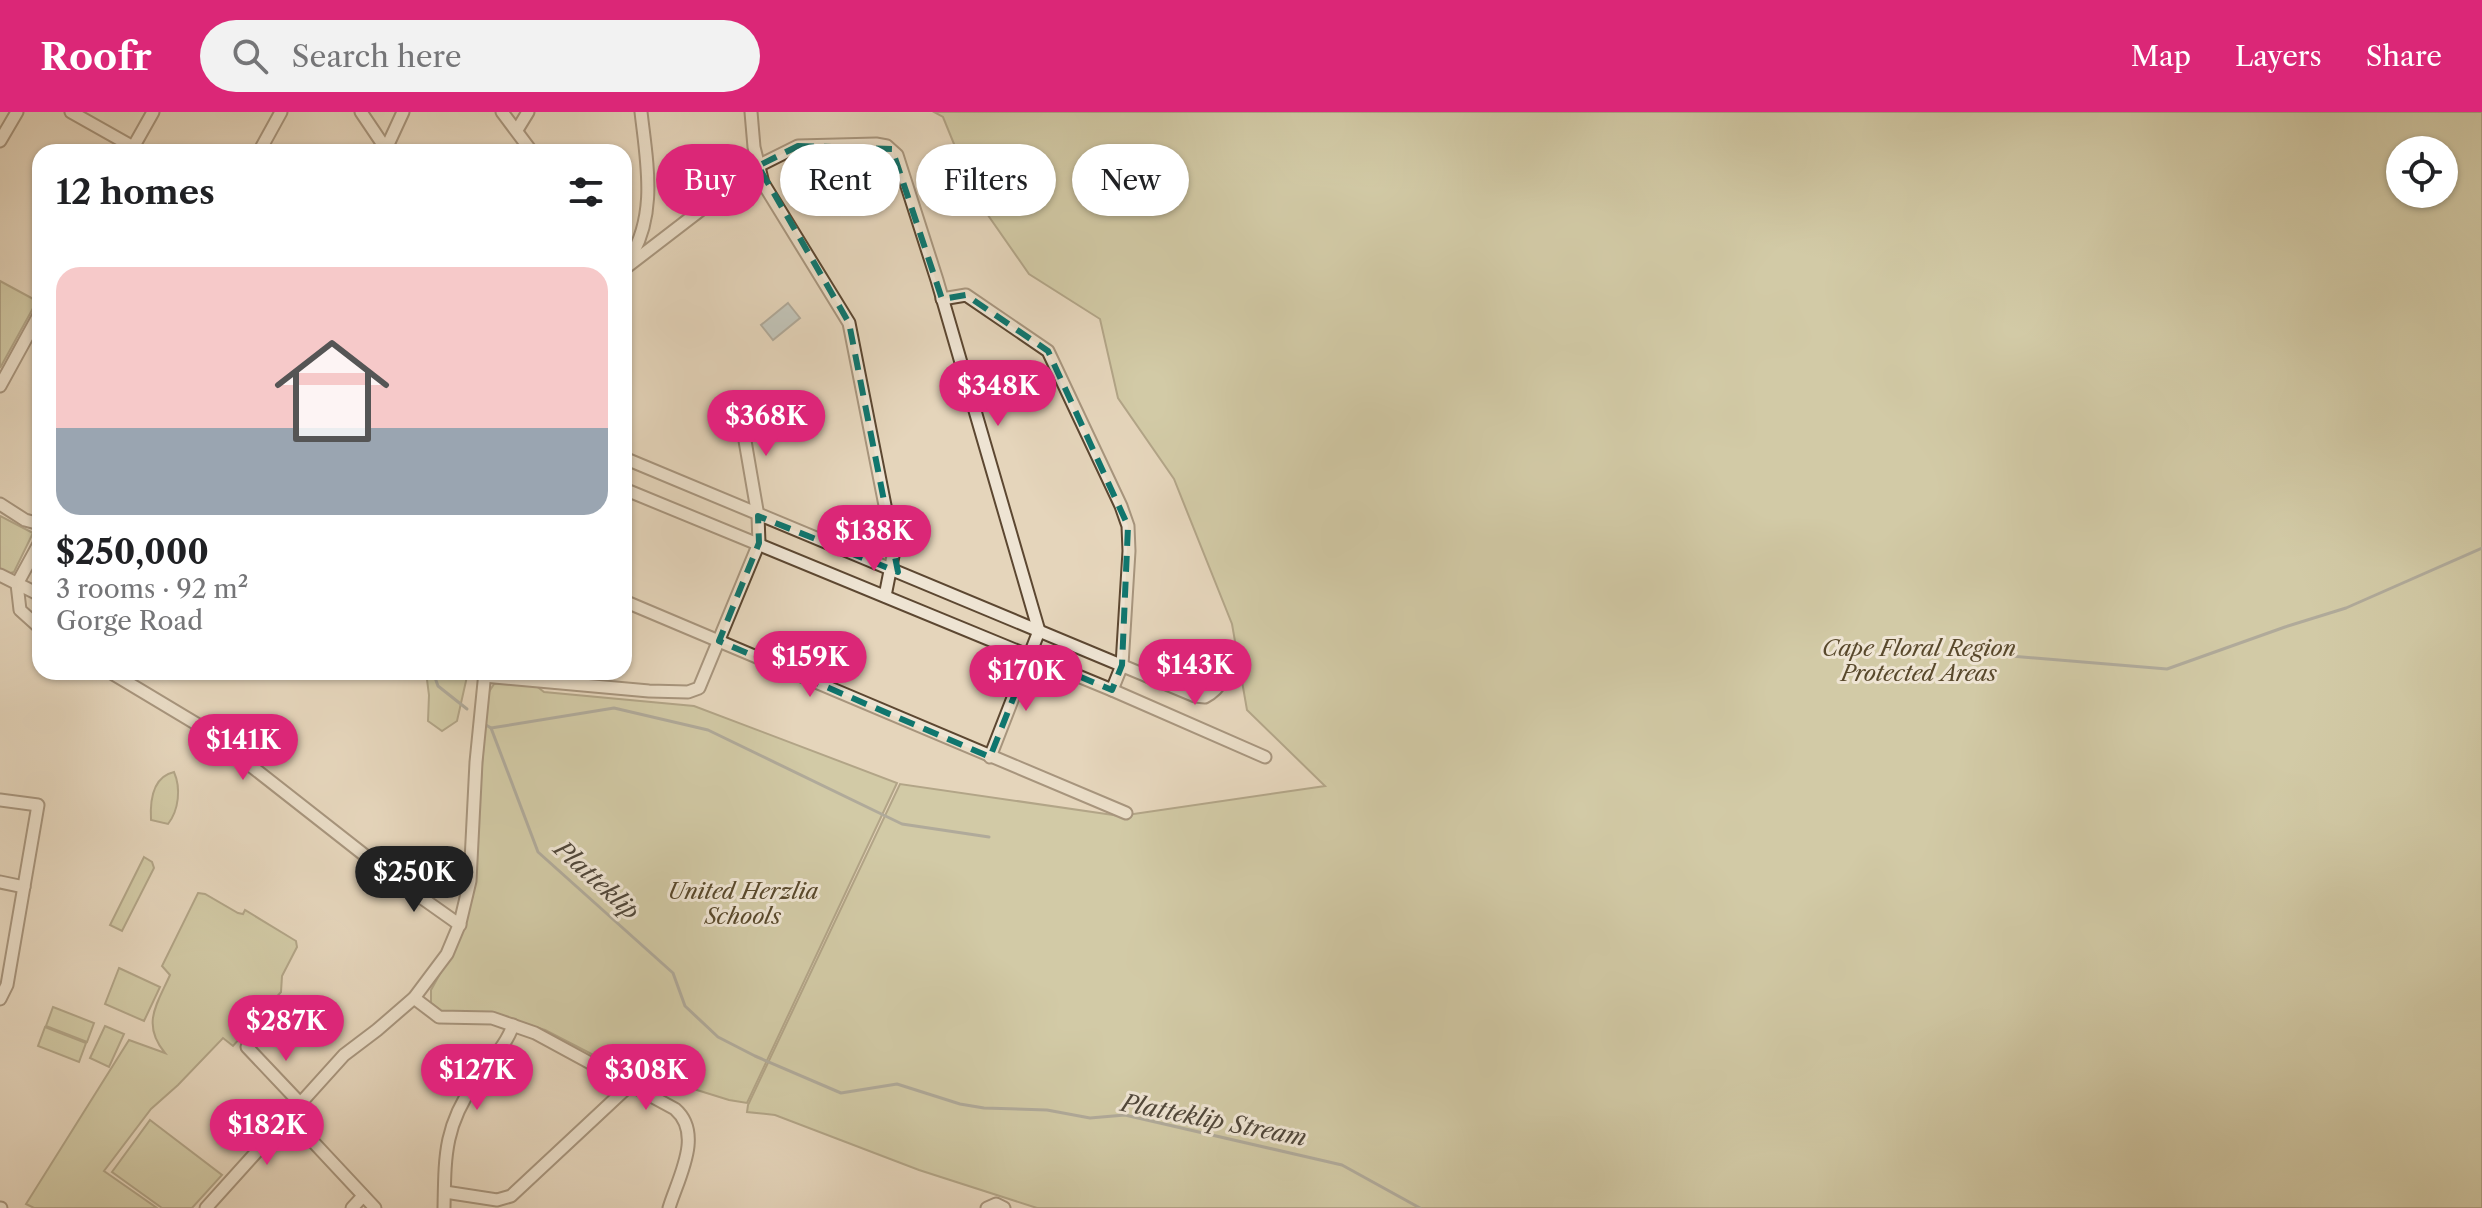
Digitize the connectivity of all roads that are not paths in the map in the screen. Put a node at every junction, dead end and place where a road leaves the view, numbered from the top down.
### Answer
1 (17, 112) edge
2 (71, 112) edge
3 (153, 112) edge
4 (281, 112) edge
5 (361, 112) edge
6 (403, 112) edge
7 (502, 112) edge
8 (528, 112) edge
9 (641, 112) edge
10 (751, 112) edge
11 (517, 130) junction
12 (0, 141) edge
13 (125, 144) edge
14 (138, 144) edge
15 (263, 144) edge
16 (382, 144) edge
17 (389, 144) edge
18 (527, 144) edge
19 (755, 144) edge
20 (764, 163) edge
21 (764, 185) edge
22 (692, 216) edge
23 (632, 254) edge
24 (632, 262) edge
25 (942, 299) junction
26 (32, 328) edge
27 (0, 386) edge
28 (739, 406) dead end
29 (632, 461) edge
30 (632, 492) edge
31 (0, 504) edge
32 (758, 516) junction
33 (32, 522) edge
34 (759, 543) junction
35 (32, 557) edge
36 (890, 569) junction
37 (0, 575) edge
38 (17, 584) junction
39 (32, 591) edge
40 (885, 596) junction
41 (632, 604) edge
42 (32, 621) edge
43 (1039, 631) junction
44 (719, 641) junction
45 (1234, 650) dead end
46 (1030, 656) junction
47 (1122, 665) junction
48 (123, 680) edge
49 (483, 680) edge
50 (542, 680) edge
51 (1112, 690) junction
52 (990, 757) junction
53 (1265, 757) dead end
54 (0, 800) edge
55 (1126, 813) dead end
56 (0, 882) edge
57 (24, 887) junction
58 (460, 925) junction
59 (414, 998) junction
60 (0, 999) edge
61 (513, 1025) junction
62 (247, 1047) dead end
63 (631, 1084) junction
64 (299, 1102) junction
65 (289, 1116) junction
66 (445, 1192) junction
67 (363, 1196) junction
68 (206, 1208) edge
69 (352, 1208) edge
70 (375, 1208) edge
71 (444, 1208) edge
72 (669, 1208) edge
73 (987, 1208) edge
74 (1004, 1208) edge

1 - 12 street
2 - 13 street
3 - 14 street
4 - 15 street
5 - 16 street
6 - 17 street
7 - 11 street
8 - 11 street
9 - 23 street
10 - 19 street
11 - 18 street
20 - 25 street
21 - 36 street
22 - 24 street
25 - 43 street
25 - 47 street
26 - 27 street
28 - 32 street
29 - 32 street
30 - 34 street
31 - 33 street
32 - 34 street
32 - 36 street
34 - 40 street
34 - 44 street
35 - 38 street
36 - 40 street
36 - 43 street
37 - 38 street
38 - 39 street
38 - 42 street
40 - 46 street
41 - 44 street
43 - 46 street
43 - 47 street
44 - 50 street
44 - 52 street
45 - 47 street
46 - 51 street
46 - 52 street
47 - 51 street
48 - 58 street
49 - 58 street
51 - 53 street
52 - 55 street
54 - 57 street
56 - 57 street
57 - 60 street
58 - 59 street
59 - 61 street
59 - 64 street
61 - 63 street
61 - 66 street
62 - 64 street
63 - 66 street
63 - 72 street
64 - 65 street
65 - 67 street
65 - 68 street
66 - 71 street
67 - 69 street
67 - 70 street
73 - 74 street

